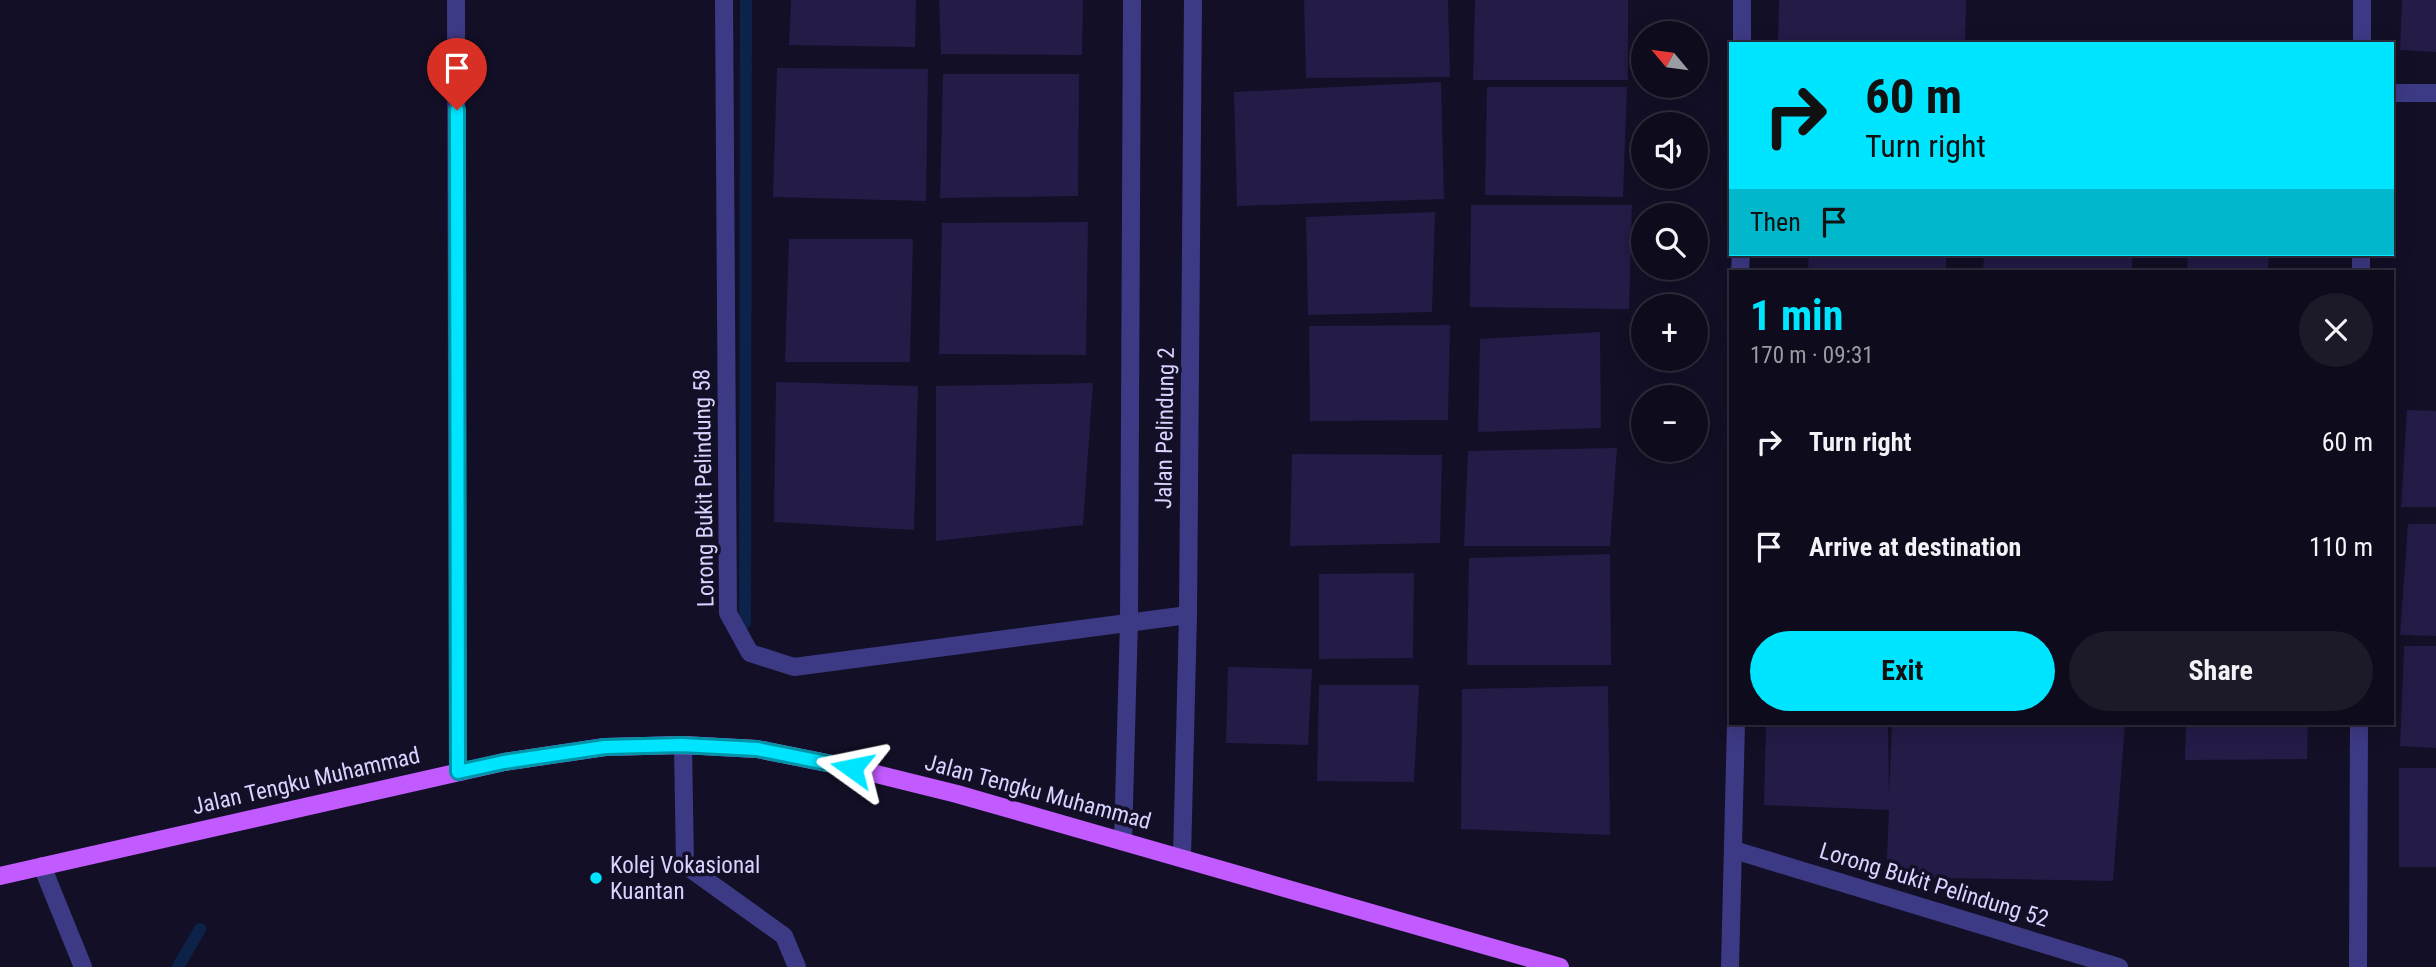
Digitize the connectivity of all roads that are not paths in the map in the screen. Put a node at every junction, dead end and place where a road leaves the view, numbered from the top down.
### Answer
1 (456, 0) edge
2 (724, 0) edge
3 (1132, 0) edge
4 (1194, 0) edge
5 (1742, 0) edge
6 (2362, 0) edge
7 (1742, 42) edge
8 (2362, 42) edge
9 (2394, 93) edge
10 (2436, 93) edge
11 (1188, 615) junction
12 (1129, 621) junction
13 (1736, 725) edge
14 (2359, 725) edge
15 (682, 745) junction
16 (458, 772) junction
17 (1124, 841) junction
18 (1734, 850) junction
19 (1182, 858) junction
20 (41, 866) junction
21 (0, 876) edge
22 (83, 967) edge
23 (797, 967) edge
24 (1560, 967) edge
25 (1730, 967) edge
26 (2119, 967) edge
27 (2358, 967) edge

1 - 16 street
2 - 12 street, Lorong Bukit Pelindung 58
3 - 12 street
4 - 11 street, Jalan Pelindung 2
5 - 7 street
6 - 8 street
9 - 10 street
11 - 12 street, Lorong Bukit Pelindung 58
11 - 19 street, Jalan Pelindung 2
12 - 17 street
13 - 18 street
14 - 27 street
15 - 16 main road, Jalan Tengku Muhammad
15 - 17 main road, Jalan Tengku Muhammad
15 - 23 street
16 - 20 main road, Jalan Tengku Muhammad
17 - 19 main road, Jalan Tengku Muhammad
18 - 25 street
18 - 26 street, Lorong Bukit Pelindung 52
19 - 24 main road, Jalan Tengku Muhammad
20 - 21 main road, Jalan Tengku Muhammad
20 - 22 street

